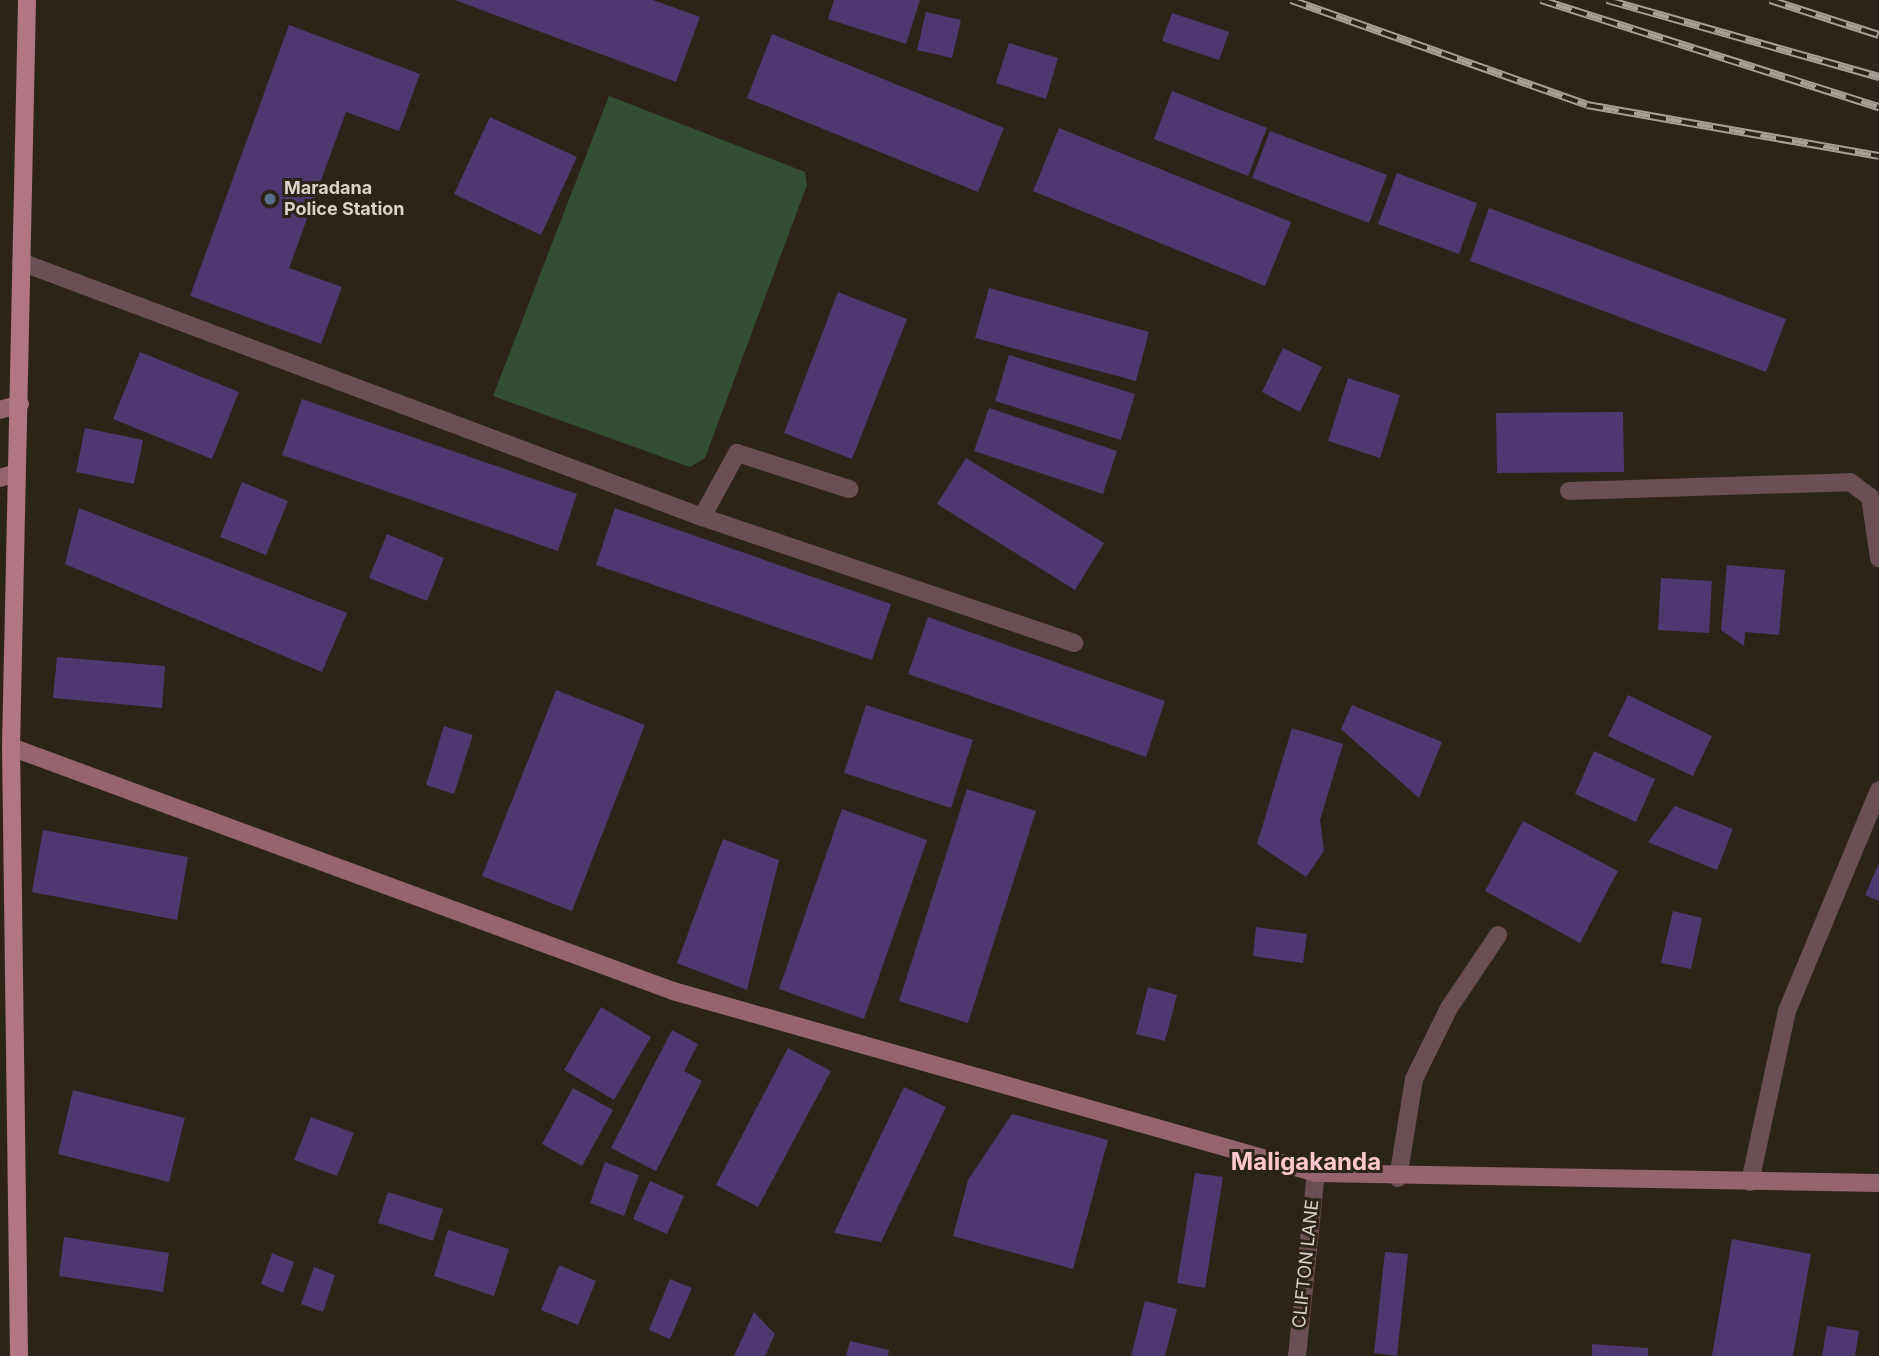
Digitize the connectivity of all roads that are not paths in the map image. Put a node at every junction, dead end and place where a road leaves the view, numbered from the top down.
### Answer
1 (27, 0) edge
2 (21, 262) junction
3 (20, 404) junction
4 (0, 410) edge
5 (8, 476) edge
6 (849, 489) dead end
7 (1569, 491) dead end
8 (702, 517) junction
9 (1879, 558) edge
10 (1074, 643) dead end
11 (11, 747) junction
12 (1879, 789) edge
13 (1499, 935) dead end
14 (1316, 1173) junction
15 (1398, 1178) junction
16 (1750, 1182) junction
17 (1879, 1182) edge
18 (19, 1356) edge
19 (1297, 1356) edge

1 - 2 main road
2 - 3 main road
2 - 8 street
3 - 4 main road
3 - 5 main road
5 - 11 main road
6 - 8 street
7 - 9 street
8 - 10 street
11 - 14 main road
11 - 18 main road
12 - 16 street
13 - 15 street
14 - 15 main road
14 - 19 street, CLIFTON LANE
15 - 16 main road
16 - 17 main road

